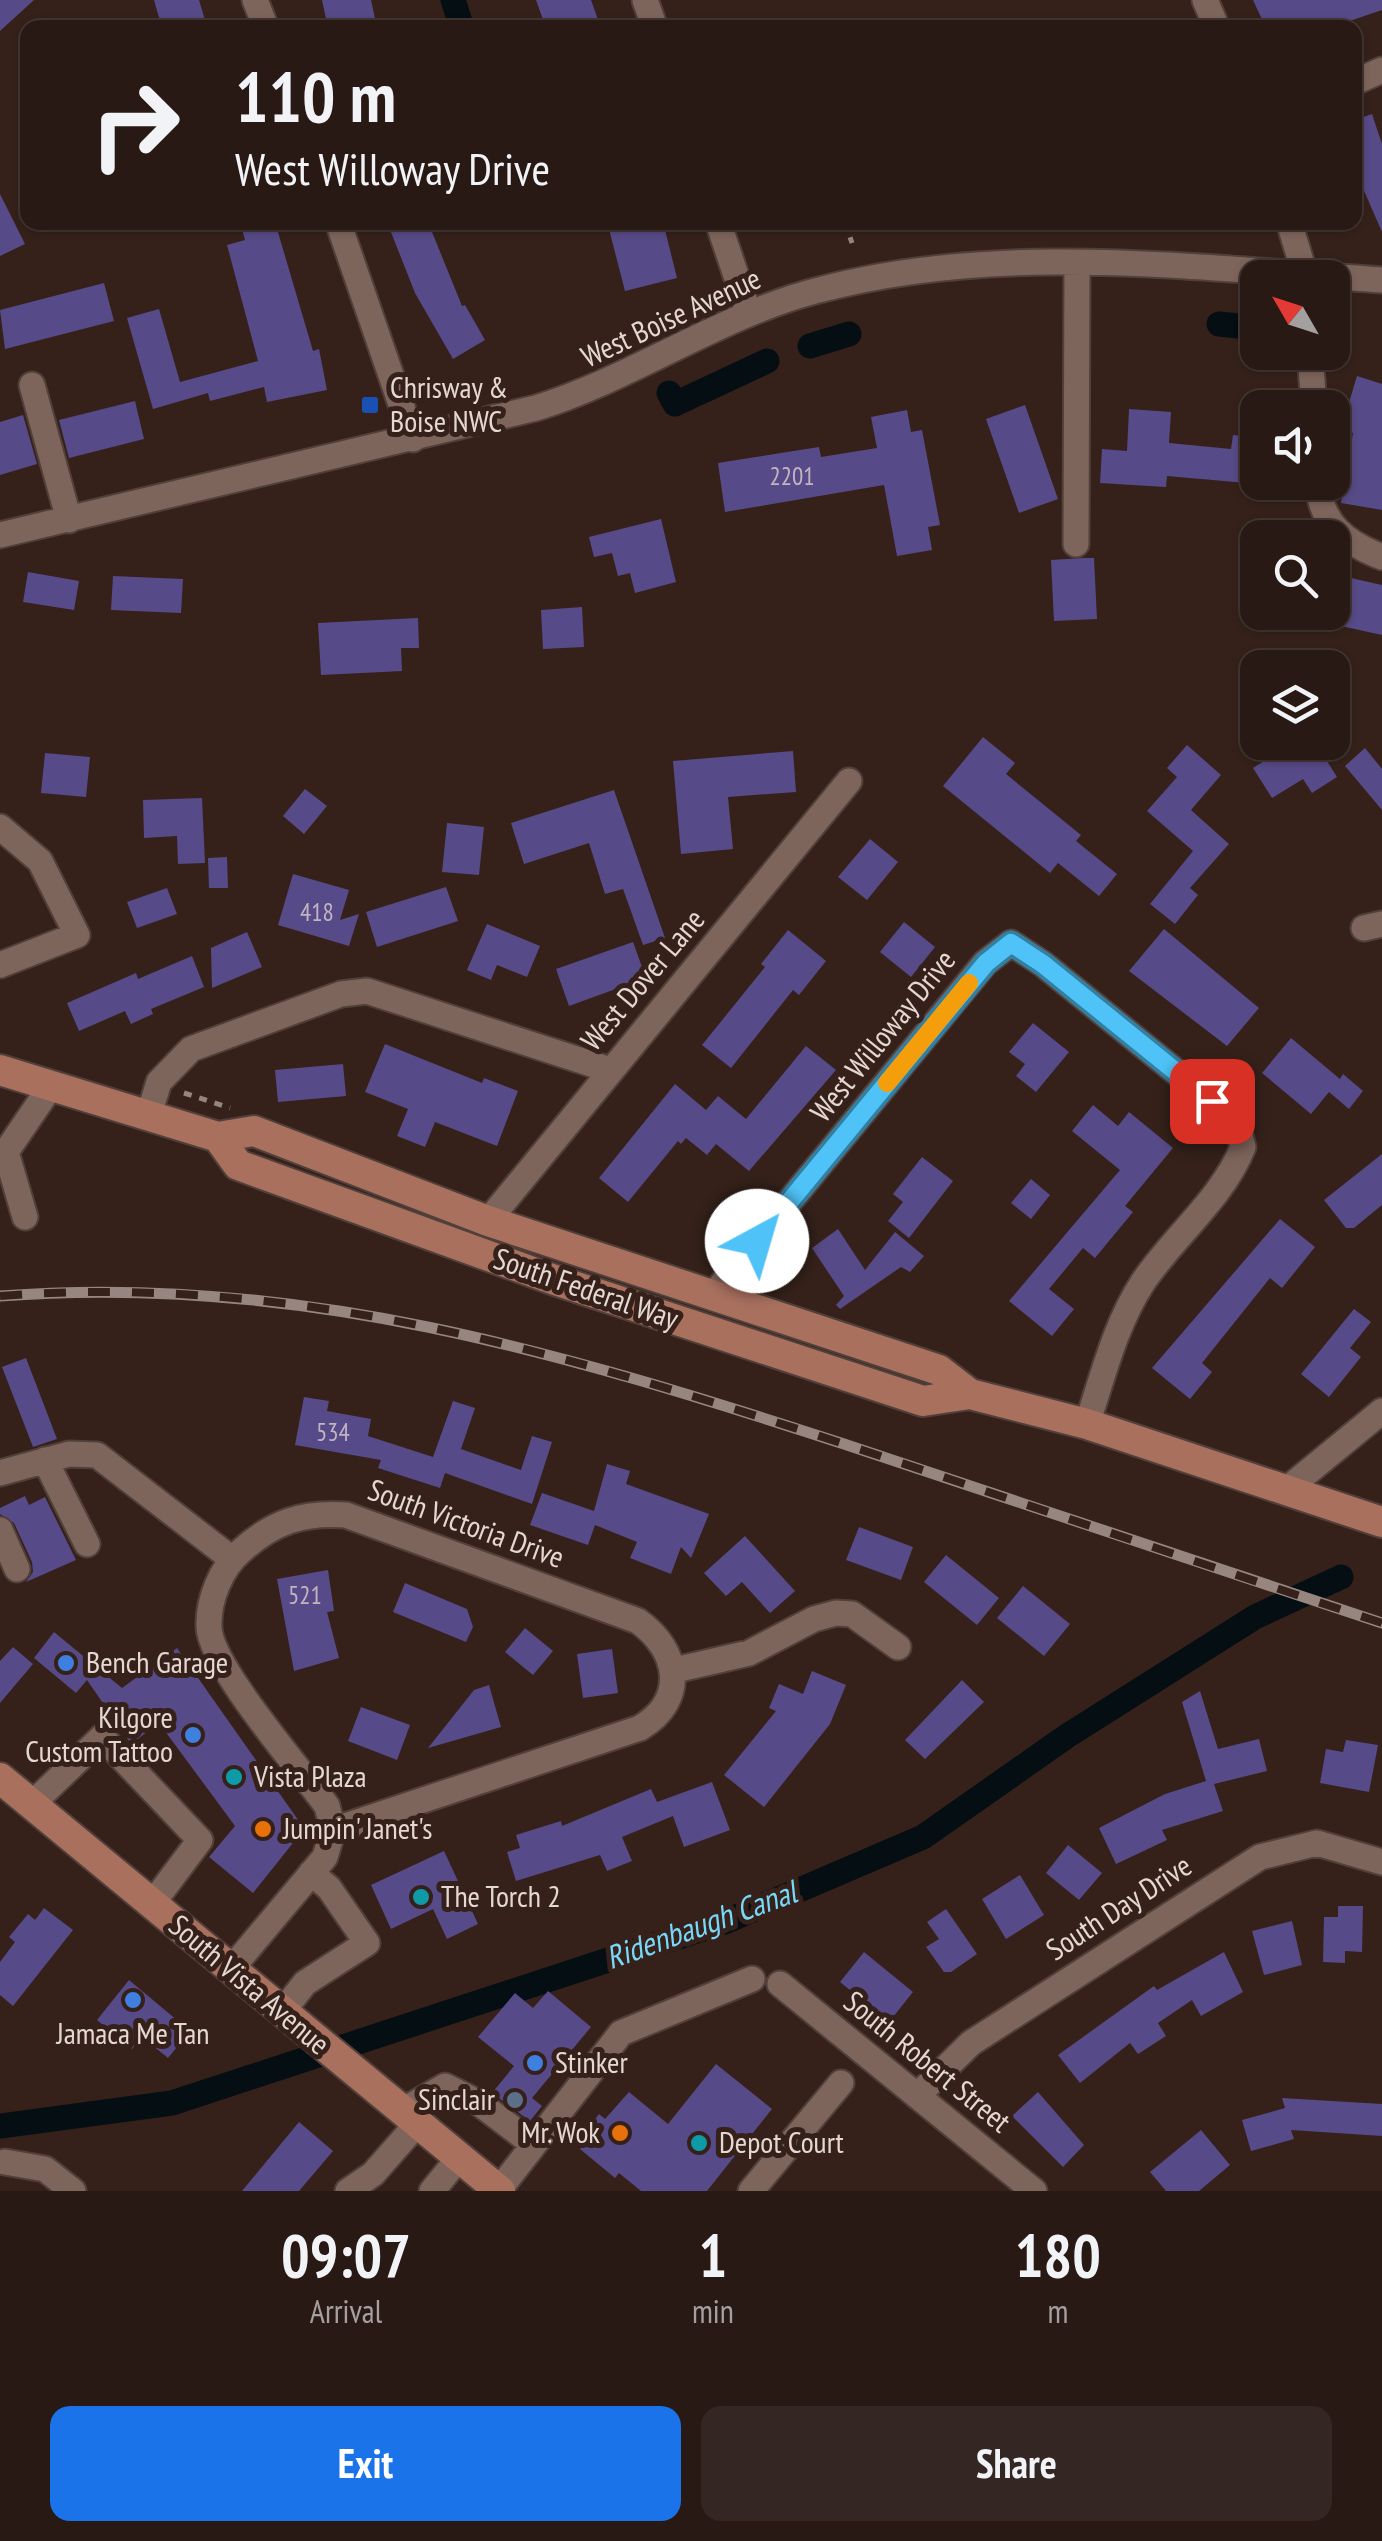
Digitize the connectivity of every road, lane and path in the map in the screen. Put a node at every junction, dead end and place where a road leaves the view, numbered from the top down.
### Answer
1 (341, 230) edge
2 (721, 230) edge
3 (848, 230) edge
4 (1291, 230) edge
5 (852, 244) dead end
6 (1301, 260) edge
7 (1076, 264) junction
8 (1240, 270) edge
9 (1350, 278) edge
10 (1382, 280) edge
11 (749, 314) junction
12 (32, 386) dead end
13 (414, 439) junction
14 (1323, 500) edge
15 (69, 520) junction
16 (0, 535) edge
17 (1076, 544) dead end
18 (1382, 557) edge
19 (849, 781) dead end
20 (0, 827) edge
21 (0, 965) edge
22 (0, 1070) edge
23 (610, 1070) junction
24 (51, 1086) junction
25 (149, 1114) junction
26 (218, 1137) junction
27 (25, 1217) dead end
28 (488, 1221) junction
29 (713, 1295) junction
30 (970, 1394) junction
31 (1382, 1411) edge
32 (1087, 1424) junction
33 (45, 1460) junction
34 (0, 1472) edge
35 (1286, 1490) junction
36 (1382, 1522) edge
37 (0, 1530) edge
38 (86, 1544) dead end
39 (232, 1559) junction
40 (18, 1569) dead end
41 (898, 1647) dead end
42 (675, 1670) junction
43 (0, 1778) edge
44 (32, 1804) junction
45 (333, 1830) junction
46 (1382, 1862) edge
47 (311, 1873) junction
48 (152, 1904) junction
49 (231, 1969) junction
50 (752, 1979) dead end
51 (780, 1984) dead end
52 (292, 2021) junction
53 (840, 2083) dead end
54 (917, 2096) junction
55 (410, 2118) junction
56 (533, 2144) junction
57 (459, 2158) junction
58 (4, 2162) dead end
59 (74, 2191) edge
60 (348, 2191) edge
61 (432, 2191) edge
62 (499, 2191) edge
63 (751, 2191) edge
64 (1034, 2191) edge

1 - 13 street
2 - 11 street
3 - 5 path
4 - 6 street
7 - 8 street, West Boise Avenue
7 - 11 street, West Boise Avenue
7 - 17 street
9 - 10 street, West Boise Avenue
11 - 13 street, West Boise Avenue
12 - 15 street
13 - 15 street, West Boise Avenue
14 - 18 street
15 - 16 street, West Boise Avenue
19 - 23 street, West Dover Lane
20 - 21 street
22 - 24 main road, South Federal Way
23 - 25 street
23 - 28 street, West Dover Lane
24 - 25 main road, South Federal Way
24 - 27 street
25 - 26 main road, South Federal Way
26 - 28 main road, South Federal Way
26 - 30 main road, South Federal Way
28 - 29 main road, South Federal Way
29 - 30 main road, South Federal Way
29 - 32 street, West Willoway Drive
30 - 32 main road, South Federal Way
31 - 35 street
32 - 35 main road, South Federal Way
33 - 34 street
33 - 38 street
33 - 39 street
35 - 36 main road, South Federal Way
37 - 40 street
39 - 42 street, South Victoria Drive
39 - 45 street, South Victoria Drive
41 - 42 street
42 - 45 street
43 - 44 main road, South Vista Avenue
44 - 48 main road, South Vista Avenue
44 - 48 street
45 - 47 street
46 - 54 street, South Day Drive
47 - 49 street
47 - 52 street
48 - 49 main road, South Vista Avenue
49 - 52 main road, South Vista Avenue
50 - 56 street
51 - 54 street, South Robert Street
52 - 55 main road, South Vista Avenue
53 - 63 street
54 - 64 street, South Robert Street
55 - 56 street
55 - 57 main road, South Vista Avenue
55 - 60 street
56 - 62 street
57 - 61 street
57 - 62 main road, South Vista Avenue
58 - 59 street

